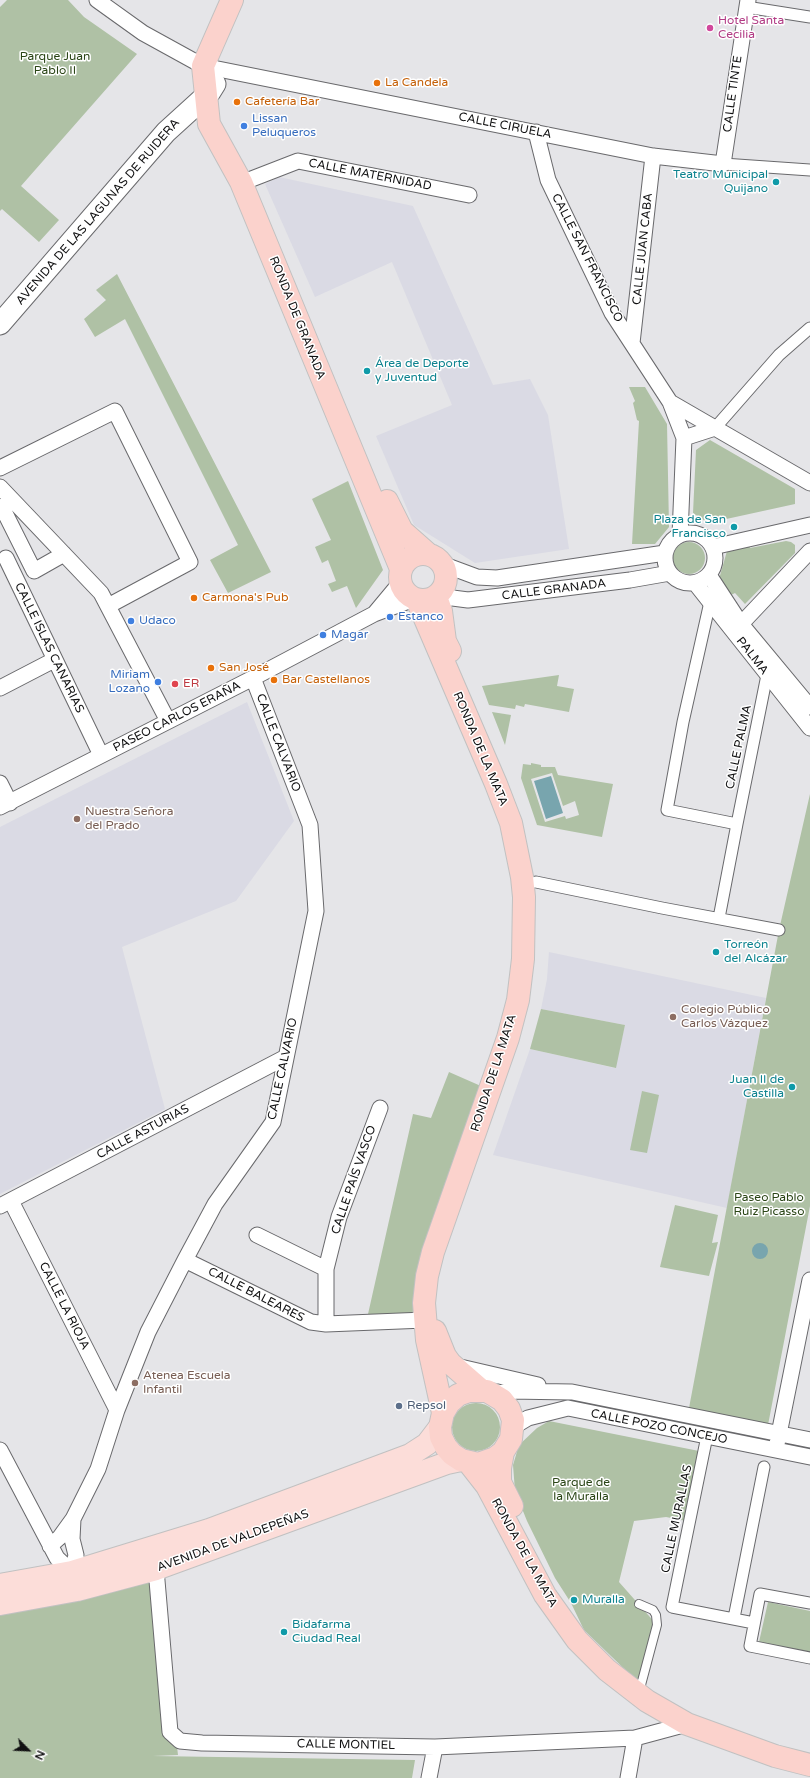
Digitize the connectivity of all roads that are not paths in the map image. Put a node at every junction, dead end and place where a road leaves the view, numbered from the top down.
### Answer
1 (97, 0) edge
2 (232, 0) edge
3 (246, 0) edge
4 (747, 4) edge
5 (810, 17) edge
6 (210, 79) junction
7 (536, 132) junction
8 (653, 156) junction
9 (723, 164) junction
10 (810, 170) edge
11 (249, 180) junction
12 (469, 195) dead end
13 (0, 324) edge
14 (810, 328) edge
15 (632, 343) junction
16 (670, 402) junction
17 (715, 428) junction
18 (684, 438) junction
19 (0, 468) edge
20 (810, 483) edge
21 (0, 487) edge
22 (12, 500) junction
23 (810, 525) edge
24 (680, 535) junction
25 (713, 547) junction
26 (24, 550) junction
27 (810, 551) edge
28 (665, 553) junction
29 (64, 554) junction
30 (435, 559) junction
31 (3, 560) edge
32 (670, 573) junction
33 (709, 575) junction
34 (400, 576) junction
35 (695, 583) junction
36 (426, 598) junction
37 (710, 602) junction
38 (108, 606) junction
39 (374, 614) junction
40 (741, 624) junction
41 (54, 660) junction
42 (767, 675) junction
43 (253, 678) junction
44 (0, 688) edge
45 (810, 707) edge
46 (168, 721) junction
47 (810, 728) edge
48 (102, 755) junction
49 (0, 783) edge
50 (5, 805) edge
51 (737, 824) junction
52 (536, 882) junction
53 (719, 918) junction
54 (779, 930) dead end
55 (286, 1057) junction
56 (380, 1108) dead end
57 (6, 1204) edge
58 (257, 1235) dead end
59 (185, 1260) junction
60 (326, 1269) junction
61 (810, 1280) edge
62 (425, 1320) junction
63 (326, 1324) junction
64 (450, 1363) junction
65 (487, 1392) junction
66 (572, 1392) junction
67 (117, 1410) junction
68 (441, 1420) junction
69 (513, 1431) junction
70 (779, 1434) junction
71 (707, 1436) junction
72 (810, 1440) edge
73 (0, 1450) edge
74 (776, 1450) junction
75 (503, 1452) junction
76 (810, 1457) edge
77 (465, 1461) junction
78 (764, 1467) dead end
79 (73, 1519) junction
80 (50, 1546) junction
81 (156, 1569) junction
82 (75, 1581) junction
83 (0, 1585) edge
84 (810, 1603) edge
85 (0, 1604) edge
86 (639, 1604) dead end
87 (734, 1618) junction
88 (754, 1623) junction
89 (810, 1658) edge
90 (641, 1685) junction
91 (688, 1724) junction
92 (635, 1738) junction
93 (435, 1747) junction
94 (810, 1755) edge
95 (810, 1764) edge
96 (429, 1778) edge
97 (628, 1778) edge

1 - 6 street, CALLE CIRUELA
2 - 6 highway
3 - 6 highway
4 - 5 street
4 - 9 street, CALLE TINTE
6 - 7 street, CALLE CIRUELA
6 - 11 highway, RONDA DE GRANADA
6 - 13 main road, AVENIDA DE LAS LAGUNAS DE RUIDERA
6 - 34 highway, RONDA DE GRANADA
7 - 8 street, CALLE CIRUELA
7 - 15 street, CALLE SAN FRANCISCO
8 - 9 street, CALLE CIRUELA
8 - 15 street, CALLE JUAN CABA
9 - 10 street, CALLE CIRUELA
11 - 12 street, CALLE MATERNIDAD
11 - 30 highway, RONDA DE GRANADA
14 - 17 street
15 - 16 street, CALLE SAN FRANCISCO
16 - 17 street, CALLE SAN FRANCISCO
16 - 18 street
17 - 18 street
17 - 20 street, CALLE SAN FRANCISCO
18 - 24 street
19 - 38 street
21 - 22 street
22 - 26 street
22 - 29 street
23 - 25 street
24 - 25 street
24 - 28 street
25 - 33 street
26 - 29 street
26 - 31 street, CALLE ISLAS CANARIAS
27 - 40 street
28 - 30 street, CALLE GRANADA
28 - 32 street
29 - 38 street
30 - 34 highway
30 - 36 highway
31 - 41 street, CALLE ISLAS CANARIAS
32 - 35 street
32 - 36 street, CALLE GRANADA
33 - 35 street
33 - 40 street, PALMA
34 - 36 highway
34 - 39 street, PASEO CARLOS ERAÑA
35 - 37 street, PALMA
36 - 39 street, PASEO CARLOS ERAÑA
36 - 52 highway, RONDA DE LA MATA
36 - 62 highway, RONDA DE LA MATA
37 - 42 street, PALMA
37 - 51 street
38 - 46 street
39 - 43 street, PASEO CARLOS ERAÑA
40 - 45 street, PALMA
41 - 44 street
41 - 48 street, CALLE ISLAS CANARIAS
42 - 47 street, PALMA
42 - 51 street, CALLE PALMA
43 - 46 street, PASEO CARLOS ERAÑA
43 - 55 street, CALLE CALVARIO
46 - 48 street, PASEO CARLOS ERAÑA
48 - 50 street, PASEO CARLOS ERAÑA
49 - 50 street
51 - 53 street, CALLE PALMA
52 - 53 street
52 - 64 highway, RONDA DE LA MATA
53 - 54 street
55 - 57 street, CALLE ASTURIAS
55 - 59 street, CALLE CALVARIO
56 - 60 street, CALLE PAÍS VASCO
57 - 67 street, CALLE LA RIOJA
58 - 60 street
59 - 63 street, CALLE BALEARES
59 - 67 street, CALLE CALVARIO
60 - 63 street, CALLE PAÍS VASCO
61 - 70 street
62 - 63 street, CALLE BALEARES
62 - 68 highway, RONDA DE LA MATA
64 - 65 highway, RONDA DE LA MATA
64 - 66 street, CALLE POZO CONCEJO
65 - 66 street, CALLE POZO CONCEJO
65 - 68 highway
65 - 69 highway
66 - 70 street, CALLE POZO CONCEJO
67 - 79 street, CALLE CALVARIO
68 - 77 highway
68 - 82 main road, AVENIDA DE VALDEPEÑAS
69 - 71 street, CALLE POZO CONCEJO
69 - 75 highway
70 - 72 street, CALLE POZO CONCEJO
70 - 74 street
71 - 74 street, CALLE POZO CONCEJO
71 - 87 street, CALLE MURALLAS
73 - 80 street
74 - 76 street, CALLE POZO CONCEJO
75 - 77 highway
75 - 90 highway, RONDA DE LA MATA
77 - 81 main road, AVENIDA DE VALDEPEÑAS
77 - 91 highway, RONDA DE LA MATA
78 - 87 street
79 - 80 street, CALLE CALVARIO
79 - 82 street, CALLE CALVARIO
80 - 82 street
81 - 82 main road, AVENIDA DE VALDEPEÑAS
81 - 93 street, CALLE MONTIEL
82 - 83 main road, AVENIDA DE VALDEPEÑAS
82 - 85 main road, AVENIDA DE VALDEPEÑAS
84 - 88 street
86 - 90 lane
87 - 88 street
88 - 89 street
90 - 94 highway, RONDA DE LA MATA
91 - 92 street, CALLE MONTIEL
91 - 95 highway, RONDA DE LA MATA
92 - 93 street, CALLE MONTIEL
92 - 97 street
93 - 96 street

